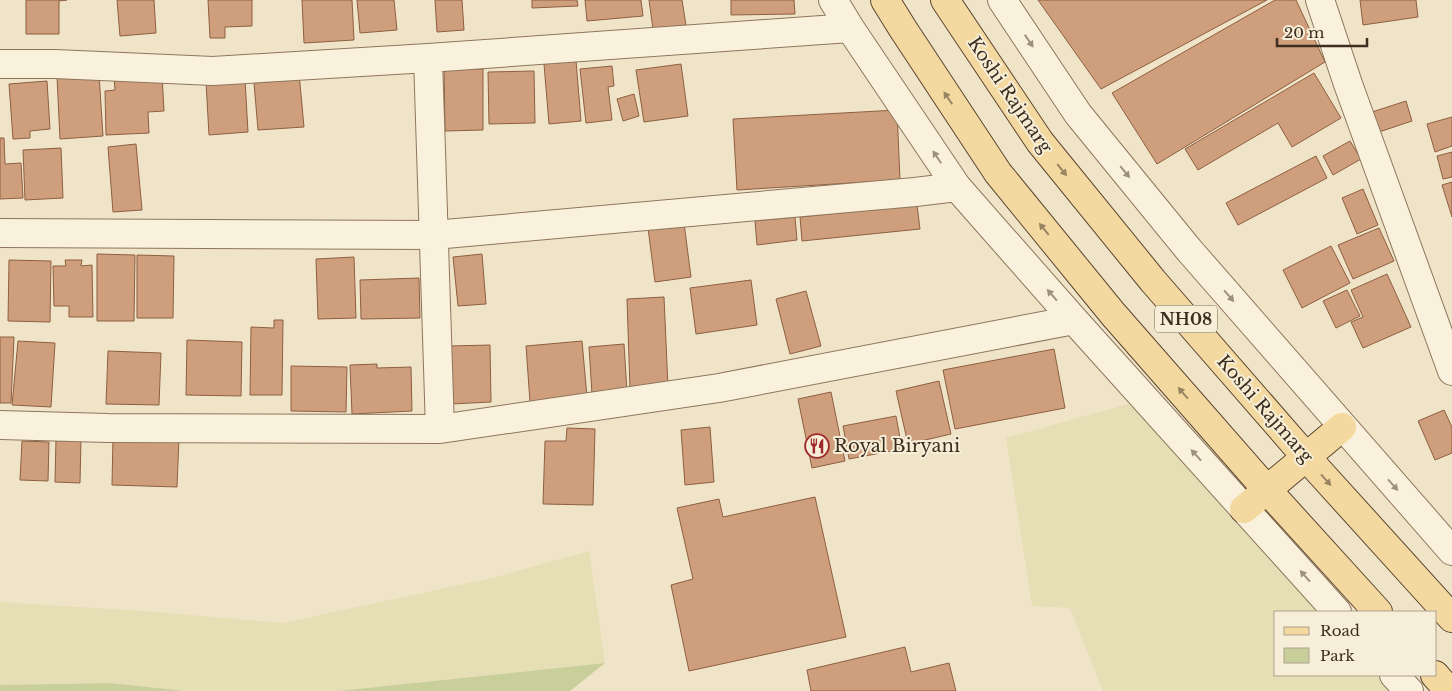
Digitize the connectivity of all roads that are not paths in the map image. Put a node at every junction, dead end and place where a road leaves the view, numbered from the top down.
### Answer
1 (833, 0) edge
2 (885, 0) edge
3 (945, 0) edge
4 (1002, 0) edge
5 (1320, 0) edge
6 (850, 28) junction
7 (428, 58) junction
8 (0, 64) edge
9 (957, 187) junction
10 (0, 233) edge
11 (434, 235) junction
12 (1074, 320) junction
13 (1452, 371) edge
14 (0, 425) edge
15 (1342, 427) junction
16 (440, 429) junction
17 (1307, 458) junction
18 (1268, 491) junction
19 (1244, 510) junction
20 (1452, 551) edge
21 (1336, 611) edge
22 (1377, 611) edge
23 (1452, 618) edge
24 (1395, 676) edge
25 (1436, 676) edge
26 (1408, 691) edge
27 (1449, 691) edge

1 - 6 street
18 -> 2 main road, NH08
3 -> 17 main road, Koshi Rajmarg / NH08
4 -> 15 street
5 - 13 street
6 - 7 street
9 -> 6 street
7 - 8 street
7 - 11 street
9 - 11 street
12 -> 9 street
10 - 11 street
11 - 16 street
12 - 16 street
19 -> 12 street
14 - 16 street
15 - 17 main road
15 -> 20 street
17 - 18 main road
17 -> 23 main road, Koshi Rajmarg / NH08
18 - 19 main road
18 - 22 main road, NH08
21 -> 19 street
24 - 26 street
25 - 27 main road

